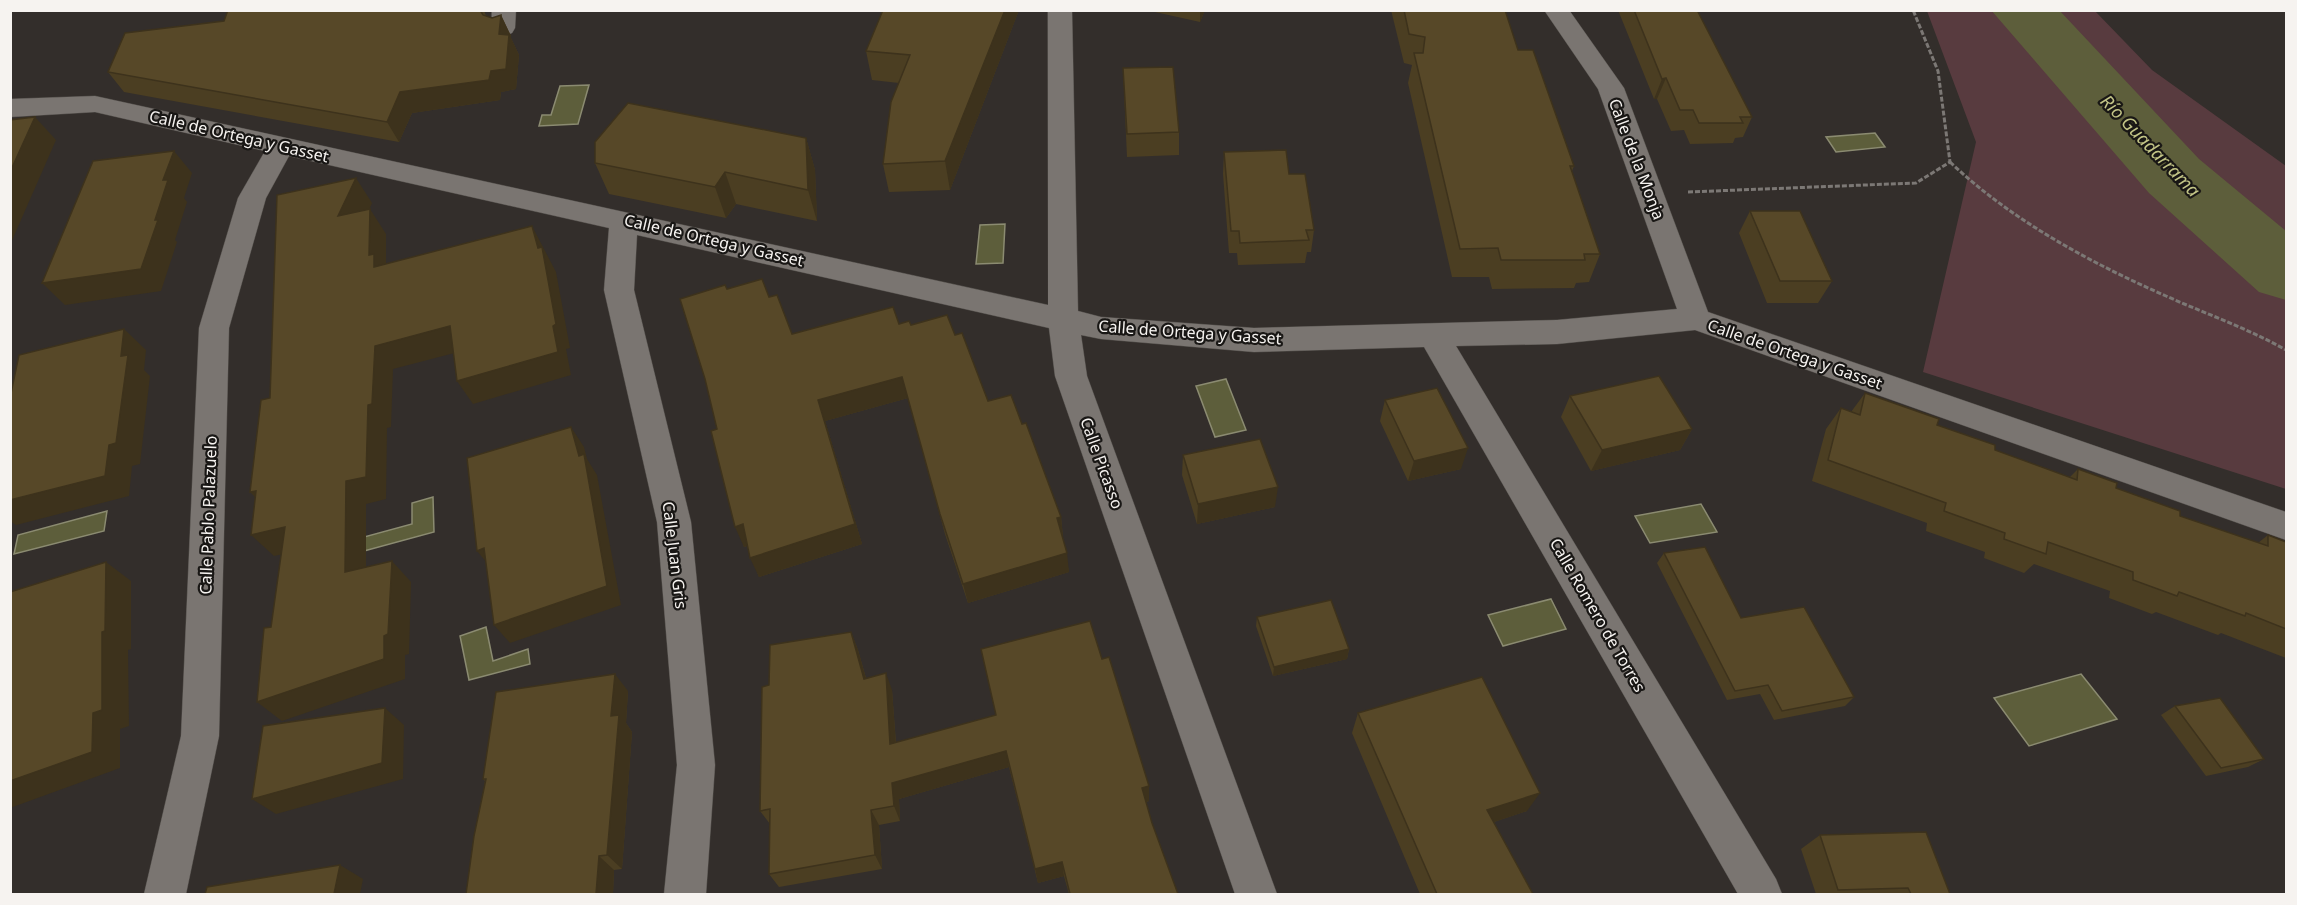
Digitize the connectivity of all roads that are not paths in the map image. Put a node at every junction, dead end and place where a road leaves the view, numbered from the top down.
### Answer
1 (1060, 10) edge
2 (1556, 10) edge
3 (10, 108) edge
4 (281, 146) junction
5 (624, 220) junction
6 (1063, 318) junction
7 (1696, 319) junction
8 (1433, 335) junction
9 (2286, 526) edge
10 (165, 894) edge
11 (685, 894) edge
12 (1256, 894) edge
13 (1761, 894) edge

1 - 6 street, Calle Picasso
2 - 7 street, Calle de la Monja
3 - 4 street, Calle de Ortega y Gasset
4 - 5 street, Calle de Ortega y Gasset
4 - 10 street, Calle Pablo Palazuelo
5 - 6 street, Calle de Ortega y Gasset
5 - 11 street, Calle Juan Gris
6 - 8 street, Calle de Ortega y Gasset
6 - 12 street, Calle Picasso
7 - 8 street, Calle de Ortega y Gasset
7 - 9 street, Calle de Ortega y Gasset
8 - 13 street, Calle Romero de Torres

